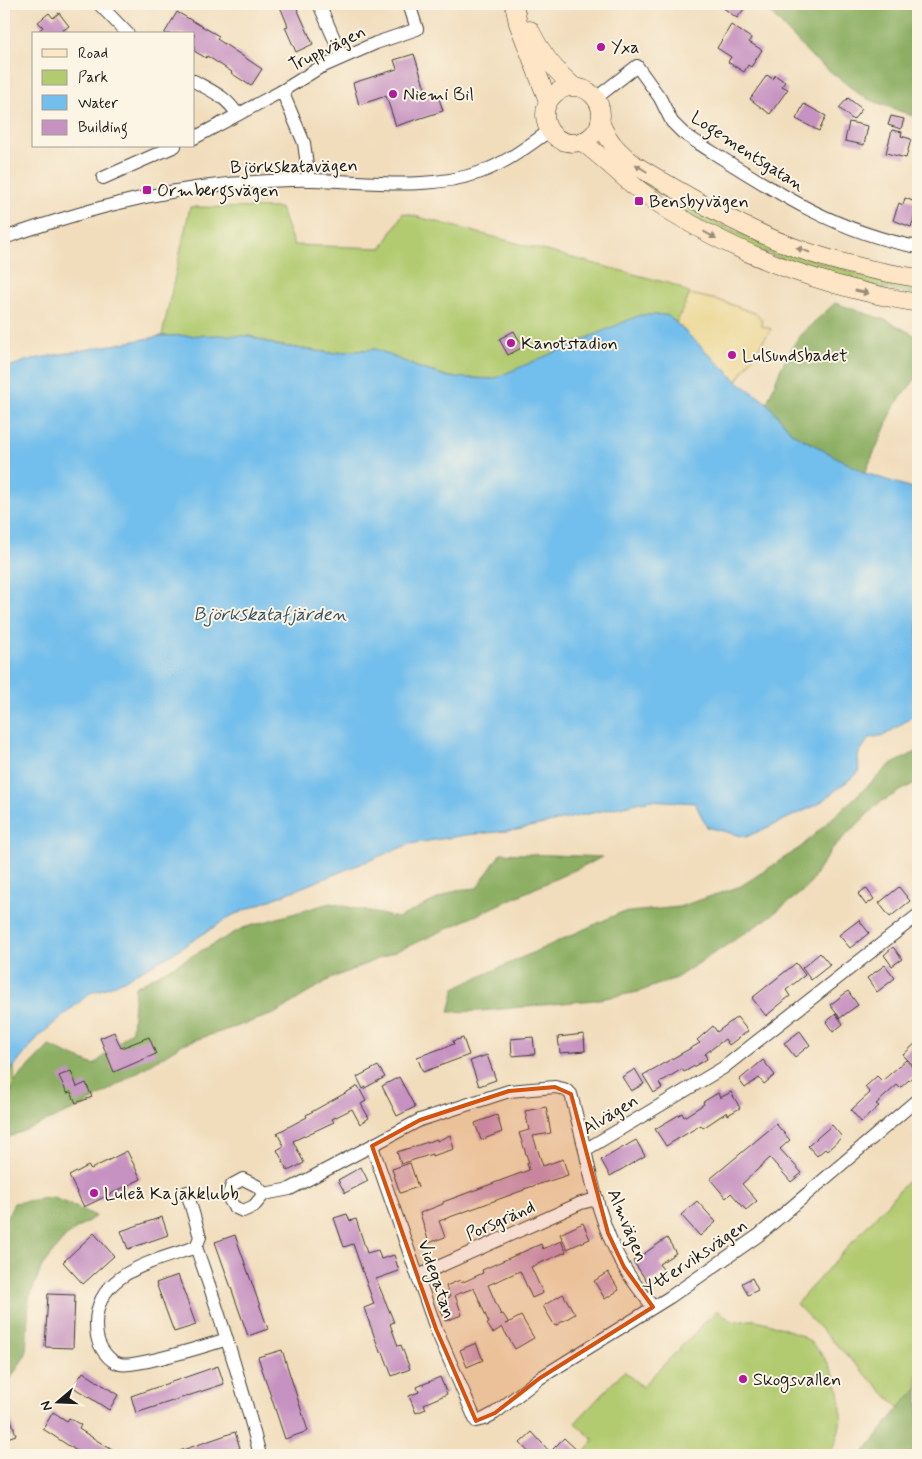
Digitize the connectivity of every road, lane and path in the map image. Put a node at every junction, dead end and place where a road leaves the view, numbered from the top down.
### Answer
1 (99, 4) edge
2 (319, 4) edge
3 (409, 4) edge
4 (516, 4) edge
5 (126, 32) edge
6 (342, 57) junction
7 (195, 82) edge
8 (573, 86) junction
9 (282, 91) junction
10 (596, 98) junction
11 (548, 101) junction
12 (237, 114) junction
13 (600, 121) junction
14 (550, 131) junction
15 (195, 137) edge
16 (582, 142) junction
17 (170, 148) edge
18 (103, 178) dead end
19 (309, 180) junction
20 (4, 238) edge
21 (918, 247) edge
22 (918, 278) edge
23 (918, 303) edge
24 (918, 915) edge
25 (918, 1099) edge
26 (372, 1146) junction
27 (585, 1150) junction
28 (187, 1192) dead end
29 (264, 1194) dead end
30 (597, 1199) junction
31 (196, 1247) junction
32 (418, 1276) junction
33 (653, 1307) junction
34 (227, 1339) junction
35 (476, 1421) joint
36 (260, 1455) edge

1 - 5 street
2 - 6 street
3 - 6 street, Truppvägen
4 - 8 main road
4 - 11 main road
6 - 9 street, Truppvägen
7 - 12 street
8 - 10 main road
8 - 11 main road
9 - 12 street, Truppvägen
9 - 19 street, Truppvägen
10 - 13 main road
10 - 21 street, Logementsgatan
11 - 14 main road
12 - 15 street, Truppvägen
13 - 16 main road
22 -> 13 main road
14 - 16 main road
14 - 19 street, Björkskatavägen
16 -> 23 main road
17 - 18 street
19 - 20 street, Björkskatavägen
24 - 27 street, Alvägen
25 - 33 street, Ytterviksvägen
26 - 27 street, Alvägen
26 - 29 street, Alvägen
26 - 32 street, Videgatan
27 - 30 street, Almvägen
28 - 31 street
30 - 32 street, Porsgränd
30 - 33 street, Almvägen
31 - 34 street
31 - 34 street
32 - 35 street, Videgatan
33 - 35 street, Ytterviksvägen
34 - 36 street

